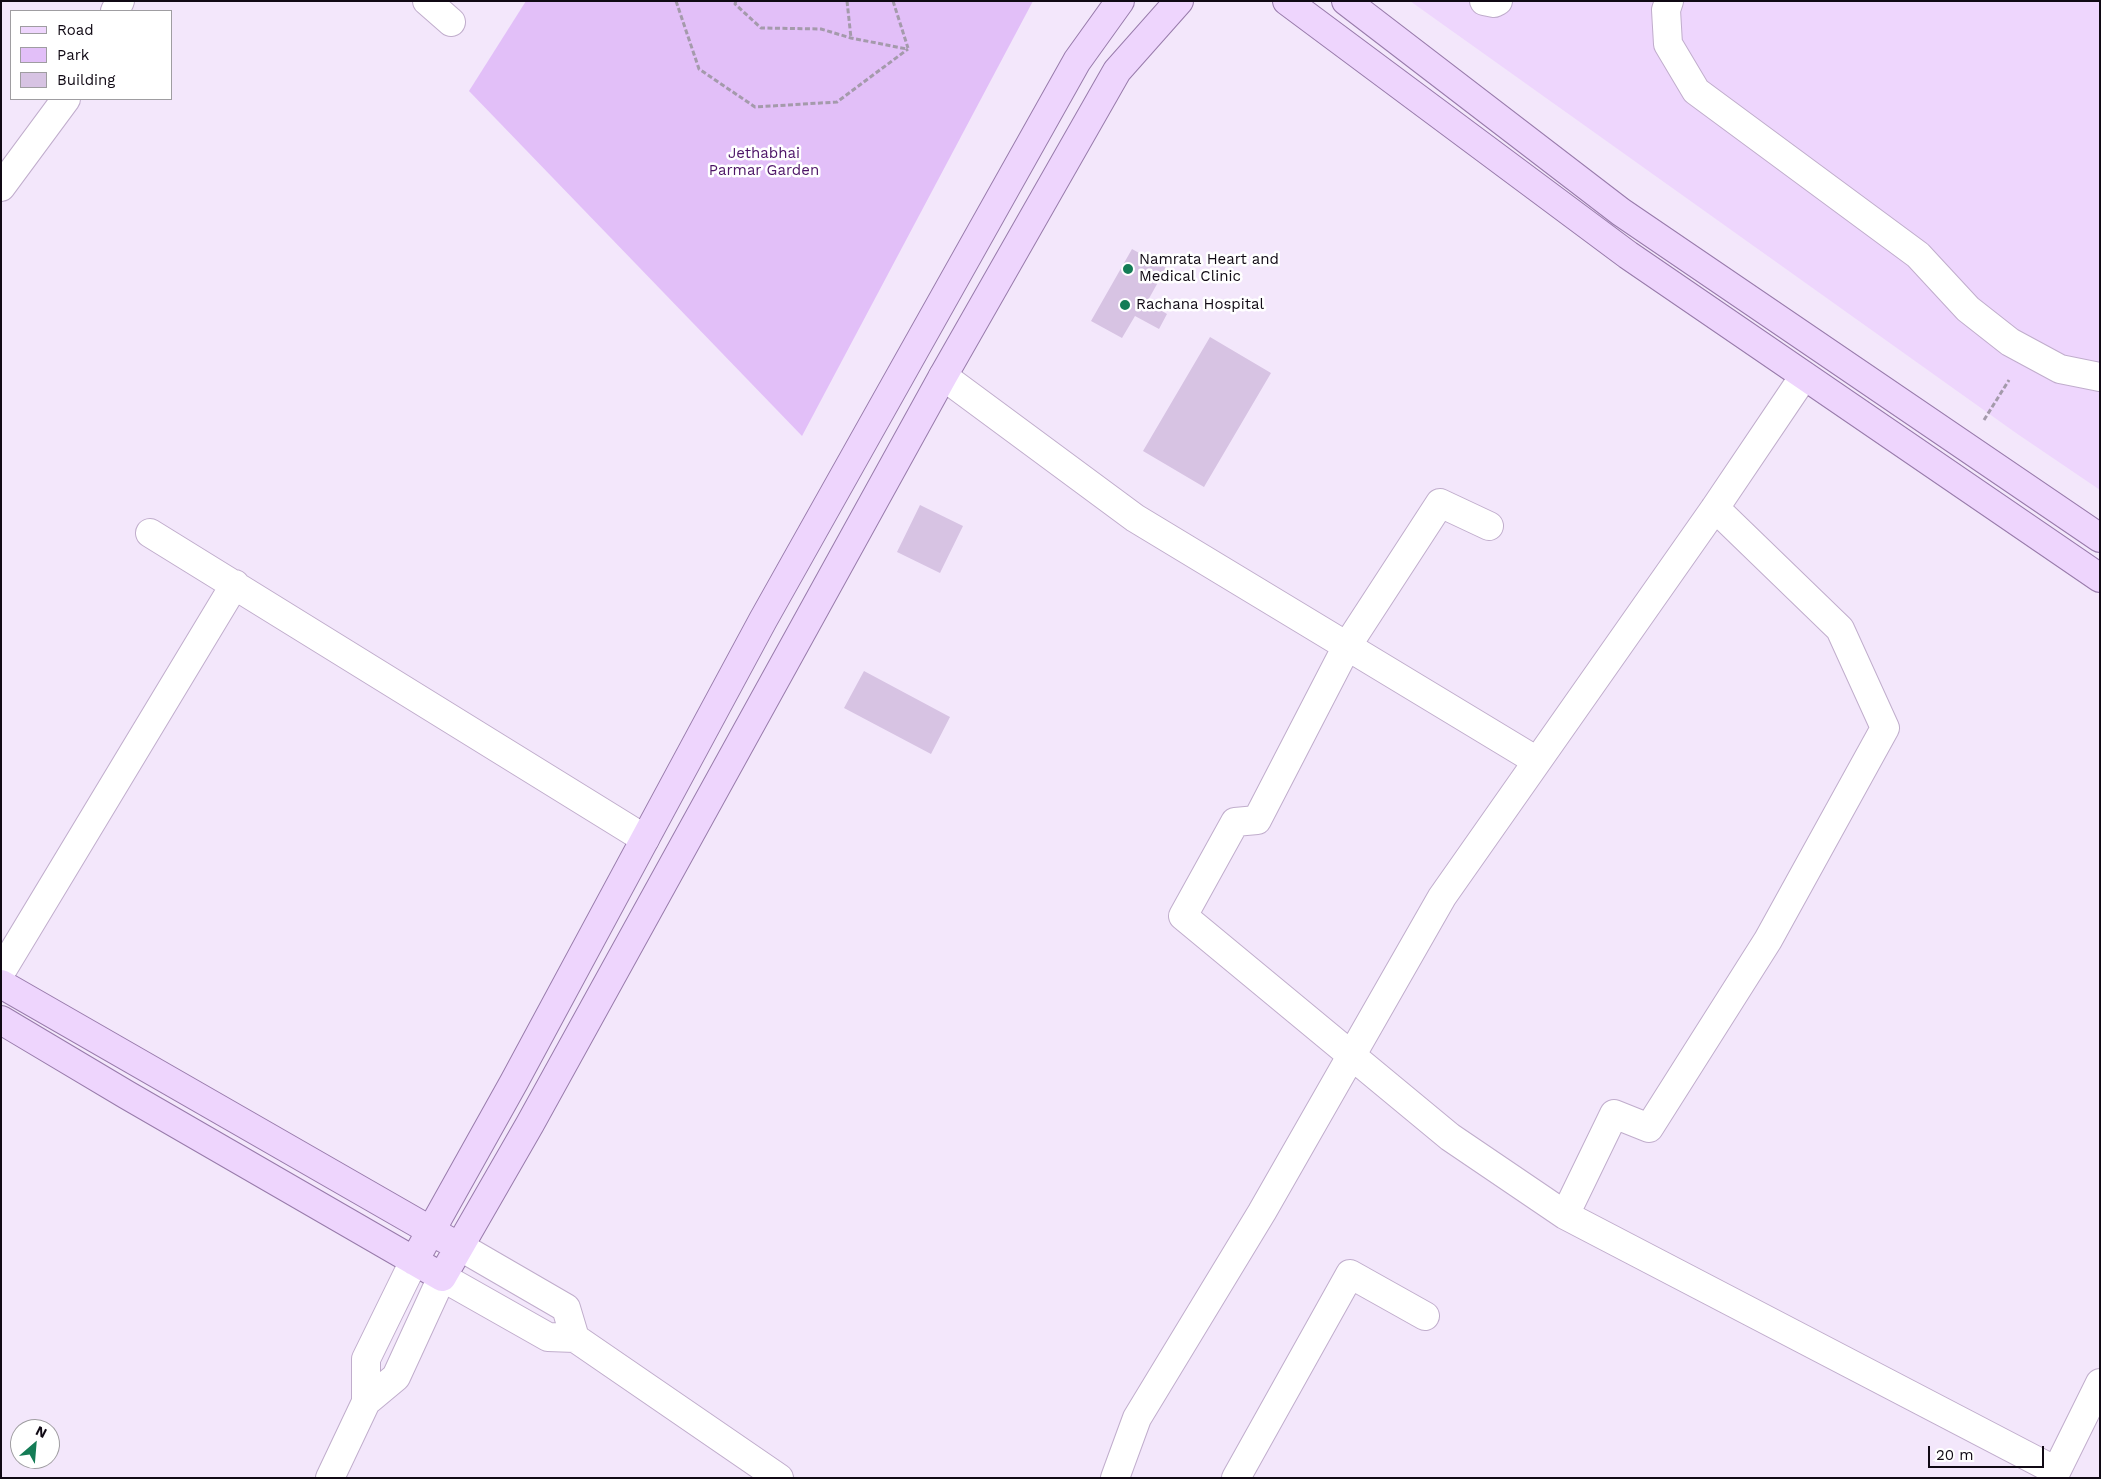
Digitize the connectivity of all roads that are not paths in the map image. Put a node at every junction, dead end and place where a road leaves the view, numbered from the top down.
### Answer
1 (427, 1) edge
2 (1120, 1) edge
3 (1179, 1) edge
4 (1286, 1) edge
5 (1346, 1) edge
6 (1484, 1) edge
7 (1498, 1) edge
8 (1669, 1) edge
9 (451, 22) dead end
10 (65, 100) edge
11 (1, 187) edge
12 (943, 376) junction
13 (1804, 376) junction
14 (2100, 377) edge
15 (1715, 508) junction
16 (1489, 526) dead end
17 (150, 533) dead end
18 (2100, 538) edge
19 (2100, 578) edge
20 (235, 584) junction
21 (1347, 646) junction
22 (1537, 761) junction
23 (645, 839) junction
24 (1, 972) edge
25 (1, 984) edge
26 (1, 1020) edge
27 (1351, 1056) junction
28 (1565, 1215) junction
29 (432, 1232) junction
30 (459, 1246) junction
31 (414, 1261) junction
32 (442, 1276) junction
33 (1425, 1316) dead end
34 (575, 1338) junction
35 (2100, 1383) edge
36 (366, 1402) junction
37 (2054, 1474) edge
38 (330, 1478) edge
39 (779, 1478) edge
40 (1115, 1478) edge
41 (1236, 1478) edge

1 - 9 street
2 - 23 main road
3 - 12 main road
4 - 13 main road
5 - 18 main road
6 - 7 street
8 - 14 street
10 - 11 street
12 - 21 street
12 - 30 main road
13 - 15 street
13 - 19 main road
15 - 22 street
15 - 28 street
16 - 21 street
17 - 20 street
20 - 23 street
20 - 24 street
21 - 22 street
21 - 27 street
22 - 27 street
23 - 29 main road
25 - 29 main road
26 - 31 main road
27 - 28 street
27 - 40 street
28 - 37 street
29 - 30 main road
29 - 31 main road
30 - 32 main road
30 - 34 street
31 - 32 main road
31 - 36 street
32 - 34 street
32 - 36 street
33 - 41 street
34 - 39 street
35 - 37 street
36 - 38 street

